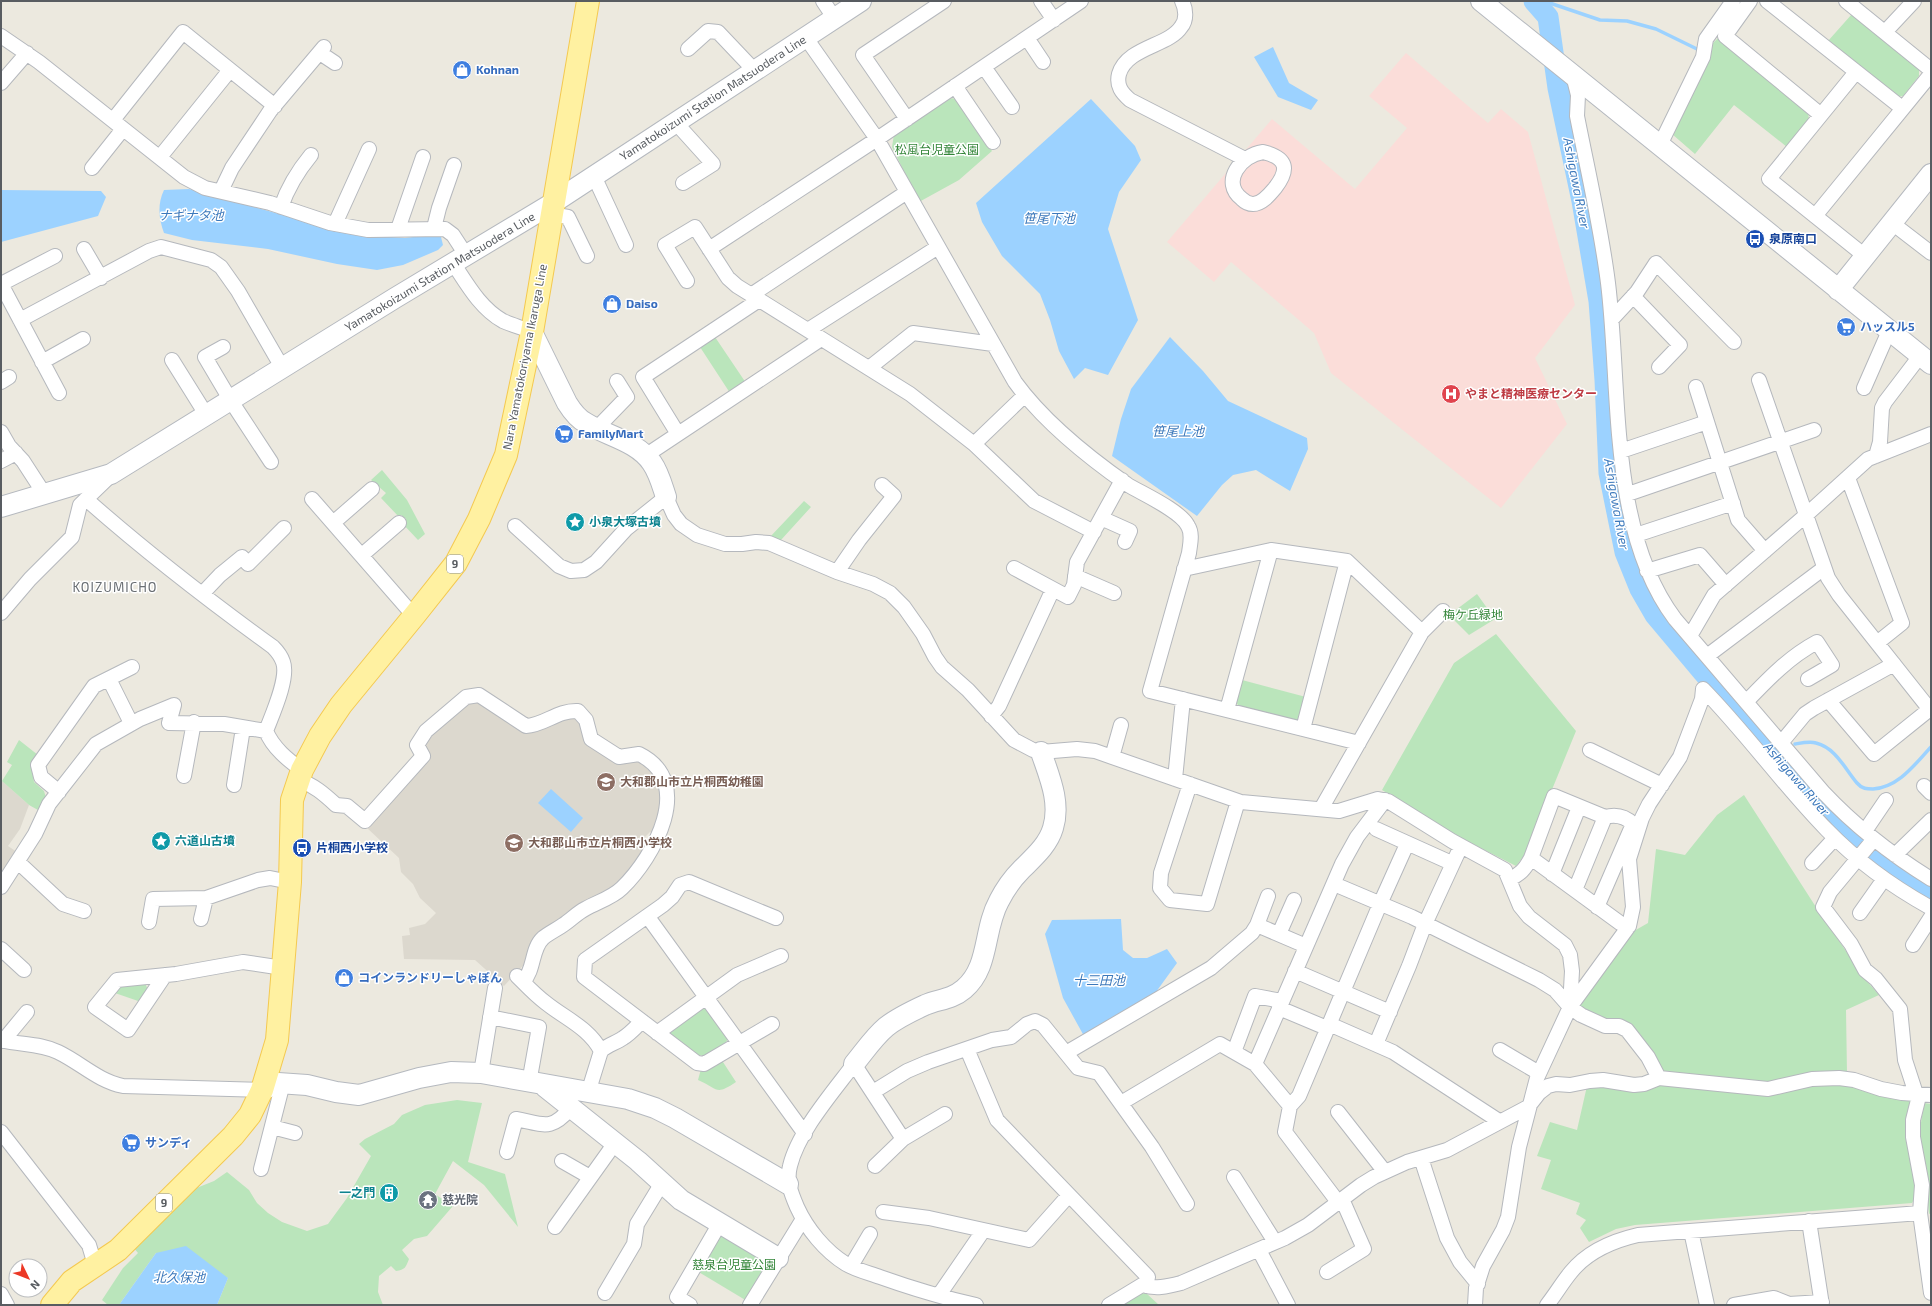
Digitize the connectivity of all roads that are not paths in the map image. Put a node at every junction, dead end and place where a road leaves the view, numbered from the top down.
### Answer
1 (588, 1) edge
2 (823, 1) edge
3 (861, 1) edge
4 (944, 1) edge
5 (1041, 1) edge
6 (1081, 1) edge
7 (1182, 1) edge
8 (1481, 1) edge
9 (1733, 1) edge
10 (1750, 1) edge
11 (1767, 1) edge
12 (1846, 1) edge
13 (1914, 1) edge
14 (835, 19) junction
15 (1054, 20) junction
16 (1885, 32) junction
17 (1, 36) edge
18 (806, 38) junction
19 (1027, 38) junction
20 (688, 49) dead end
21 (27, 53) junction
22 (1043, 62) dead end
23 (335, 63) dead end
24 (984, 67) junction
25 (230, 70) junction
26 (1931, 70) edge
27 (1568, 71) junction
28 (755, 72) junction
29 (1856, 72) junction
30 (1931, 74) edge
31 (1, 83) edge
32 (955, 86) junction
33 (275, 106) junction
34 (1012, 107) dead end
35 (1902, 108) junction
36 (1821, 115) junction
37 (907, 119) junction
38 (676, 123) junction
39 (118, 124) junction
40 (877, 139) junction
41 (993, 142) dead end
42 (1660, 145) junction
43 (369, 149) dead end
44 (311, 156) dead end
45 (423, 157) dead end
46 (160, 158) junction
47 (1245, 159) dead end
48 (454, 165) dead end
49 (92, 168) dead end
50 (1931, 174) edge
51 (594, 176) junction
52 (683, 183) dead end
53 (220, 191) junction
54 (908, 192) junction
55 (280, 207) junction
56 (552, 208) junction
57 (1815, 216) junction
58 (1892, 223) junction
59 (335, 224) junction
60 (434, 228) junction
61 (398, 229) junction
62 (626, 245) dead end
63 (938, 247) junction
64 (84, 249) dead end
65 (709, 249) junction
66 (1931, 254) edge
67 (55, 256) dead end
68 (587, 256) dead end
69 (1865, 256) junction
70 (459, 259) junction
71 (101, 278) junction
72 (687, 281) dead end
73 (1, 284) edge
74 (1838, 290) junction
75 (1633, 296) junction
76 (755, 297) junction
77 (1612, 319) junction
78 (20, 320) junction
79 (808, 330) junction
80 (1890, 331) junction
81 (532, 332) junction
82 (83, 339) dead end
83 (822, 339) junction
84 (1734, 342) dead end
85 (993, 344) junction
86 (223, 347) dead end
87 (172, 360) dead end
88 (1926, 360) edge
89 (42, 362) junction
90 (1659, 367) dead end
91 (868, 368) junction
92 (283, 369) junction
93 (1758, 380) dead end
94 (617, 381) dead end
95 (1696, 387) dead end
96 (1864, 388) dead end
97 (59, 393) dead end
98 (1024, 395) junction
99 (231, 401) junction
100 (207, 416) junction
101 (1707, 422) junction
102 (597, 428) junction
103 (1814, 430) dead end
104 (1, 432) edge
105 (678, 434) junction
106 (1931, 434) edge
107 (1780, 442) junction
108 (974, 444) junction
109 (1621, 452) junction
110 (16, 453) junction
111 (645, 456) junction
112 (1876, 456) junction
113 (1, 461) edge
114 (271, 462) dead end
115 (1720, 462) junction
116 (111, 474) junction
117 (1848, 478) junction
118 (1122, 480) junction
119 (882, 485) dead end
120 (372, 489) dead end
121 (1628, 494) junction
122 (45, 495) junction
123 (666, 497) junction
124 (86, 499) junction
125 (312, 499) dead end
126 (1733, 502) junction
127 (1, 507) edge
128 (1805, 516) junction
129 (1101, 518) junction
130 (399, 522) dead end
131 (334, 523) junction
132 (516, 526) dead end
133 (284, 528) dead end
134 (1094, 532) junction
135 (1636, 534) junction
136 (1125, 542) dead end
137 (1271, 550) junction
138 (1765, 551) junction
139 (362, 555) junction
140 (1348, 561) junction
141 (1014, 568) dead end
142 (1824, 568) junction
143 (1184, 569) junction
144 (1647, 571) junction
145 (837, 572) junction
146 (1075, 576) junction
147 (1726, 585) junction
148 (1053, 589) junction
149 (1114, 593) dead end
150 (202, 594) junction
151 (1443, 611) dead end
152 (1, 613) edge
153 (414, 616) junction
154 (1422, 632) junction
155 (1690, 636) junction
156 (1877, 643) junction
157 (1707, 656) junction
158 (1894, 664) junction
159 (132, 667) dead end
160 (1721, 673) junction
161 (109, 679) junction
162 (1808, 679) dead end
163 (1703, 689) junction
164 (1184, 699) junction
165 (1828, 700) junction
166 (1746, 702) junction
167 (1227, 710) junction
168 (1930, 710) edge
169 (991, 716) junction
170 (194, 722) junction
171 (131, 724) junction
172 (1121, 725) dead end
173 (243, 728) junction
174 (1303, 729) junction
175 (266, 731) junction
176 (1358, 743) junction
177 (1781, 743) junction
178 (1590, 750) dead end
179 (1041, 752) junction
180 (1112, 757) junction
181 (300, 775) junction
182 (184, 776) dead end
183 (1175, 779) junction
184 (1190, 784) junction
185 (1662, 785) junction
186 (234, 786) dead end
187 (59, 792) junction
188 (1385, 800) junction
189 (1886, 800) dead end
190 (1238, 801) junction
191 (1579, 807) junction
192 (1321, 809) junction
193 (1605, 817) junction
194 (1931, 820) edge
195 (1376, 830) dead end
196 (1869, 835) junction
197 (1835, 838) junction
198 (1407, 844) junction
199 (1461, 846) junction
200 (1895, 855) junction
201 (1531, 858) junction
202 (1858, 859) junction
203 (1447, 861) dead end
204 (18, 862) junction
205 (1812, 863) dead end
206 (1552, 874) junction
207 (1509, 879) junction
208 (1884, 879) junction
209 (1931, 879) edge
210 (290, 882) junction
211 (1334, 884) junction
212 (1, 887) edge
213 (1575, 890) junction
214 (1268, 896) dead end
215 (206, 898) junction
216 (1294, 900) dead end
217 (1380, 904) junction
218 (1597, 907) junction
219 (1931, 908) edge
220 (84, 911) dead end
221 (1860, 913) dead end
222 (648, 917) junction
223 (1931, 917) edge
224 (776, 918) dead end
225 (202, 919) dead end
226 (149, 922) dead end
227 (1425, 924) junction
228 (1257, 925) junction
229 (1629, 926) junction
230 (1279, 934) junction
231 (1913, 945) dead end
232 (1306, 946) junction
233 (1, 949) edge
234 (781, 956) dead end
235 (284, 968) junction
236 (24, 970) dead end
237 (1295, 971) junction
238 (165, 975) junction
239 (494, 988) dead end
240 (1343, 991) junction
241 (706, 996) junction
242 (1281, 1004) junction
243 (1570, 1007) junction
244 (27, 1012) dead end
245 (1390, 1012) junction
246 (490, 1017) junction
247 (642, 1021) junction
248 (772, 1024) dead end
249 (1327, 1027) junction
250 (657, 1033) junction
251 (2, 1040) edge
252 (739, 1043) junction
253 (1376, 1044) junction
254 (967, 1049) junction
255 (1500, 1050) dead end
256 (601, 1051) junction
257 (1234, 1052) junction
258 (1066, 1053) junction
259 (854, 1064) junction
260 (1255, 1064) junction
261 (482, 1068) junction
262 (1539, 1073) junction
263 (1659, 1078) junction
264 (533, 1079) junction
265 (283, 1083) junction
266 (262, 1090) junction
267 (873, 1092) junction
268 (588, 1093) junction
269 (1931, 1094) edge
270 (1917, 1095) junction
271 (1121, 1103) junction
272 (1290, 1106) junction
273 (1528, 1106) junction
274 (572, 1108) junction
275 (1338, 1112) dead end
276 (945, 1114) dead end
277 (1499, 1121) junction
278 (272, 1127) junction
279 (1, 1132) edge
280 (295, 1133) dead end
281 (805, 1134) junction
282 (903, 1139) junction
283 (615, 1143) junction
284 (507, 1152) dead end
285 (1421, 1158) junction
286 (562, 1161) dead end
287 (875, 1166) dead end
288 (261, 1169) dead end
289 (1385, 1172) junction
290 (590, 1177) junction
291 (1234, 1177) dead end
292 (662, 1183) junction
293 (788, 1184) junction
294 (1069, 1195) junction
295 (1340, 1201) junction
296 (1187, 1204) dead end
297 (883, 1212) dead end
298 (1920, 1212) junction
299 (803, 1219) junction
300 (1809, 1221) junction
301 (720, 1224) junction
302 (555, 1227) dead end
303 (983, 1231) junction
304 (1691, 1231) junction
305 (870, 1234) dead end
306 (1275, 1242) junction
307 (1259, 1250) junction
308 (778, 1258) junction
309 (95, 1265) junction
310 (851, 1266) junction
311 (1327, 1272) dead end
312 (1478, 1284) junction
313 (1146, 1286) junction
314 (604, 1293) dead end
315 (1931, 1293) edge
316 (1, 1294) edge
317 (939, 1295) junction
318 (1553, 1302) edge
319 (1822, 1303) edge
320 (7, 1305) edge
321 (52, 1305) edge
322 (690, 1305) edge
323 (750, 1305) edge
324 (976, 1305) edge
325 (1109, 1305) edge
326 (1288, 1305) edge
327 (1475, 1305) edge
328 (1707, 1305) edge
329 (1734, 1305) edge

1 - 56 main road, Nara Yamatokoriyama Ikaruga Line / 9
2 - 14 street
3 - 14 street, Yamatokoizumi Station Matsuodera Line
4 - 37 street
5 - 15 street
6 - 15 street
7 - 47 street
8 - 27 street
9 - 42 street
10 - 36 street
11 - 29 street
12 - 16 street
13 - 16 street
14 - 18 street, Yamatokoizumi Station Matsuodera Line
15 - 19 street
16 - 26 street
17 - 21 street
18 - 28 street, Yamatokoizumi Station Matsuodera Line
18 - 40 street
19 - 22 street
19 - 24 street
20 - 28 street
21 - 31 street
21 - 39 street
23 - 33 street
24 - 32 street
24 - 34 street
25 - 33 street
25 - 39 street
25 - 46 street
27 - 42 street
27 - 77 street
28 - 38 street, Yamatokoizumi Station Matsuodera Line
29 - 35 street
29 - 36 street
30 - 35 street
32 - 37 street
32 - 41 street
33 - 53 street
35 - 57 street
36 - 57 street
37 - 40 street
38 - 51 street, Yamatokoizumi Station Matsuodera Line
38 - 52 street
39 - 46 street
39 - 49 street
40 - 54 street
40 - 65 street
42 - 74 street
43 - 59 street
44 - 55 street
45 - 61 street
46 - 53 street
48 - 60 street
50 - 58 street
51 - 56 street, Yamatokoizumi Station Matsuodera Line
51 - 62 street
53 - 55 street
54 - 63 street
54 - 76 street
55 - 59 street
56 - 68 street
56 - 70 street, Yamatokoizumi Station Matsuodera Line
56 - 81 main road, Nara Yamatokoriyama Ikaruga Line / 9
57 - 69 street
58 - 66 street
58 - 69 street
59 - 61 street
60 - 61 street
60 - 70 street
63 - 79 street
63 - 85 street
64 - 71 street
65 - 72 street
65 - 76 street
67 - 73 street
69 - 74 street
70 - 81 street
70 - 92 street, Yamatokoizumi Station Matsuodera Line
71 - 78 street
71 - 92 street
73 - 78 street
74 - 80 street
75 - 77 street
75 - 84 street
75 - 90 street
76 - 79 street
76 - 105 street
77 - 109 street
78 - 89 street
79 - 83 street
80 - 88 street
80 - 96 street
81 - 102 street
81 - 153 main road, Nara Yamatokoriyama Ikaruga Line / 9
82 - 89 street
83 - 91 street
83 - 105 street
85 - 91 street
85 - 98 street
86 - 99 street
87 - 100 street
88 - 112 street
89 - 97 street
91 - 108 street
92 - 99 street, Yamatokoizumi Station Matsuodera Line
93 - 107 street
94 - 102 street
95 - 101 street
98 - 108 street
98 - 118 street
99 - 100 street, Yamatokoizumi Station Matsuodera Line
99 - 114 street
100 - 116 street, Yamatokoizumi Station Matsuodera Line
101 - 109 street
101 - 115 street
102 - 111 street
103 - 107 street
104 - 110 street
105 - 111 street
106 - 112 street
107 - 115 street
107 - 128 street
108 - 134 street
109 - 121 street
110 - 113 street
110 - 122 street
111 - 123 street
112 - 117 street
115 - 121 street
115 - 126 street
116 - 122 street, Yamatokoizumi Station Matsuodera Line
116 - 124 street
117 - 128 street
117 - 156 street
118 - 129 street
118 - 143 street
119 - 145 street
120 - 131 street
121 - 135 street
122 - 127 street, Yamatokoizumi Station Matsuodera Line
123 - 132 street
123 - 145 street
124 - 150 street
124 - 152 street
125 - 131 street
126 - 135 street
126 - 138 street
128 - 138 street
128 - 142 street
129 - 134 street
129 - 136 street
130 - 139 street
131 - 139 street
133 - 150 street
134 - 146 street
135 - 144 street
137 - 140 street
137 - 143 street
137 - 167 street
138 - 147 street
139 - 153 street
140 - 154 street
140 - 174 street
141 - 148 street
142 - 156 street
142 - 157 street
143 - 164 street
144 - 147 street
144 - 155 street
145 - 169 street
146 - 148 street
146 - 149 street
147 - 155 street
148 - 169 street
150 - 175 street
151 - 154 street
153 - 181 main road, Nara Yamatokoriyama Ikaruga Line / 9
154 - 176 street
155 - 157 street
156 - 158 street
157 - 160 street
158 - 165 street
158 - 168 street
159 - 161 street
160 - 163 street
160 - 166 street
161 - 171 street
161 - 187 street
162 - 166 street
163 - 185 street
163 - 197 street
164 - 167 street
164 - 183 street
165 - 168 street
165 - 177 street
166 - 177 street
167 - 174 street
169 - 179 street
170 - 171 street
170 - 173 street
170 - 182 street
171 - 187 street
172 - 180 street
173 - 175 street
173 - 186 street
174 - 176 street
175 - 181 street
176 - 192 street
177 - 196 street
178 - 185 street
179 - 180 street
179 - 259 street
180 - 183 street
181 - 210 main road, Nara Yamatokoriyama Ikaruga Line / 9
181 - 256 street
183 - 184 street
184 - 190 street
184 - 190 street
185 - 229 street
187 - 204 street
188 - 192 street
188 - 199 street
188 - 211 street
189 - 196 street
190 - 192 street
191 - 193 street
191 - 201 street
191 - 206 street
193 - 213 street
193 - 218 street
194 - 200 street
195 - 198 street
196 - 200 street
196 - 202 street
197 - 202 street
197 - 205 street
198 - 203 street
198 - 217 street
199 - 207 street
199 - 227 street
200 - 209 street
201 - 206 street
201 - 207 street
202 - 208 street
202 - 270 street
204 - 212 street
204 - 220 street
206 - 213 street
207 - 243 street
208 - 219 street
208 - 221 street
210 - 215 street
210 - 235 main road, Nara Yamatokoriyama Ikaruga Line / 9
211 - 217 street
211 - 232 street
213 - 218 street
214 - 228 street
215 - 225 street
215 - 226 street
216 - 230 street
217 - 227 street
217 - 240 street
218 - 229 street
222 - 224 street
222 - 241 street
222 - 247 street
223 - 231 street
227 - 243 street
227 - 245 street
228 - 230 street
228 - 258 street
229 - 243 street
230 - 232 street
232 - 237 street
233 - 236 street
234 - 241 street
235 - 238 street
235 - 266 main road, Nara Yamatokoriyama Ikaruga Line / 9
237 - 240 street
237 - 242 street
238 - 238 street
239 - 246 street
240 - 245 street
240 - 249 street
241 - 250 street
241 - 252 street
242 - 249 street
242 - 257 street
242 - 260 street
243 - 262 street
243 - 263 street
244 - 251 street
245 - 253 street
246 - 261 street
246 - 264 street
247 - 250 street
247 - 256 street
248 - 252 street
249 - 253 street
249 - 272 street
250 - 252 street
251 - 266 street
252 - 281 street
253 - 277 street
254 - 258 street
254 - 267 street
254 - 294 street
255 - 262 street
256 - 268 street
257 - 260 street
257 - 271 street
258 - 271 street
259 - 267 street
259 - 281 street
260 - 272 street
261 - 264 street
261 - 265 street
262 - 273 street
263 - 270 street
263 - 273 street
264 - 268 street
264 - 274 street
265 - 266 street
265 - 278 street
266 - 309 main road, Nara Yamatokoriyama Ikaruga Line / 9
267 - 282 street
268 - 293 street
269 - 270 street
270 - 298 street
271 - 296 street
272 - 295 street
273 - 277 street
273 - 312 street
274 - 283 street
274 - 284 street
275 - 289 street
276 - 282 street
277 - 285 street
278 - 280 street
278 - 288 street
279 - 309 street
281 - 293 street
282 - 287 street
283 - 290 street
283 - 292 street
285 - 289 street
285 - 312 street
286 - 290 street
289 - 295 street
290 - 302 street
291 - 306 street
292 - 301 street
292 - 314 street
293 - 299 street
294 - 303 street
294 - 313 street
295 - 306 street
295 - 311 street
297 - 303 street
298 - 300 street
298 - 315 street
299 - 308 street
299 - 310 street
300 - 304 street
300 - 319 street
301 - 308 street
301 - 322 street
303 - 317 street
304 - 318 street
304 - 328 street
305 - 310 street
306 - 307 street
307 - 313 street
307 - 326 street
308 - 323 street
309 - 321 main road, Nara Yamatokoriyama Ikaruga Line / 9
310 - 317 street
312 - 327 street
313 - 325 street
316 - 320 street
317 - 324 street
319 - 329 street

